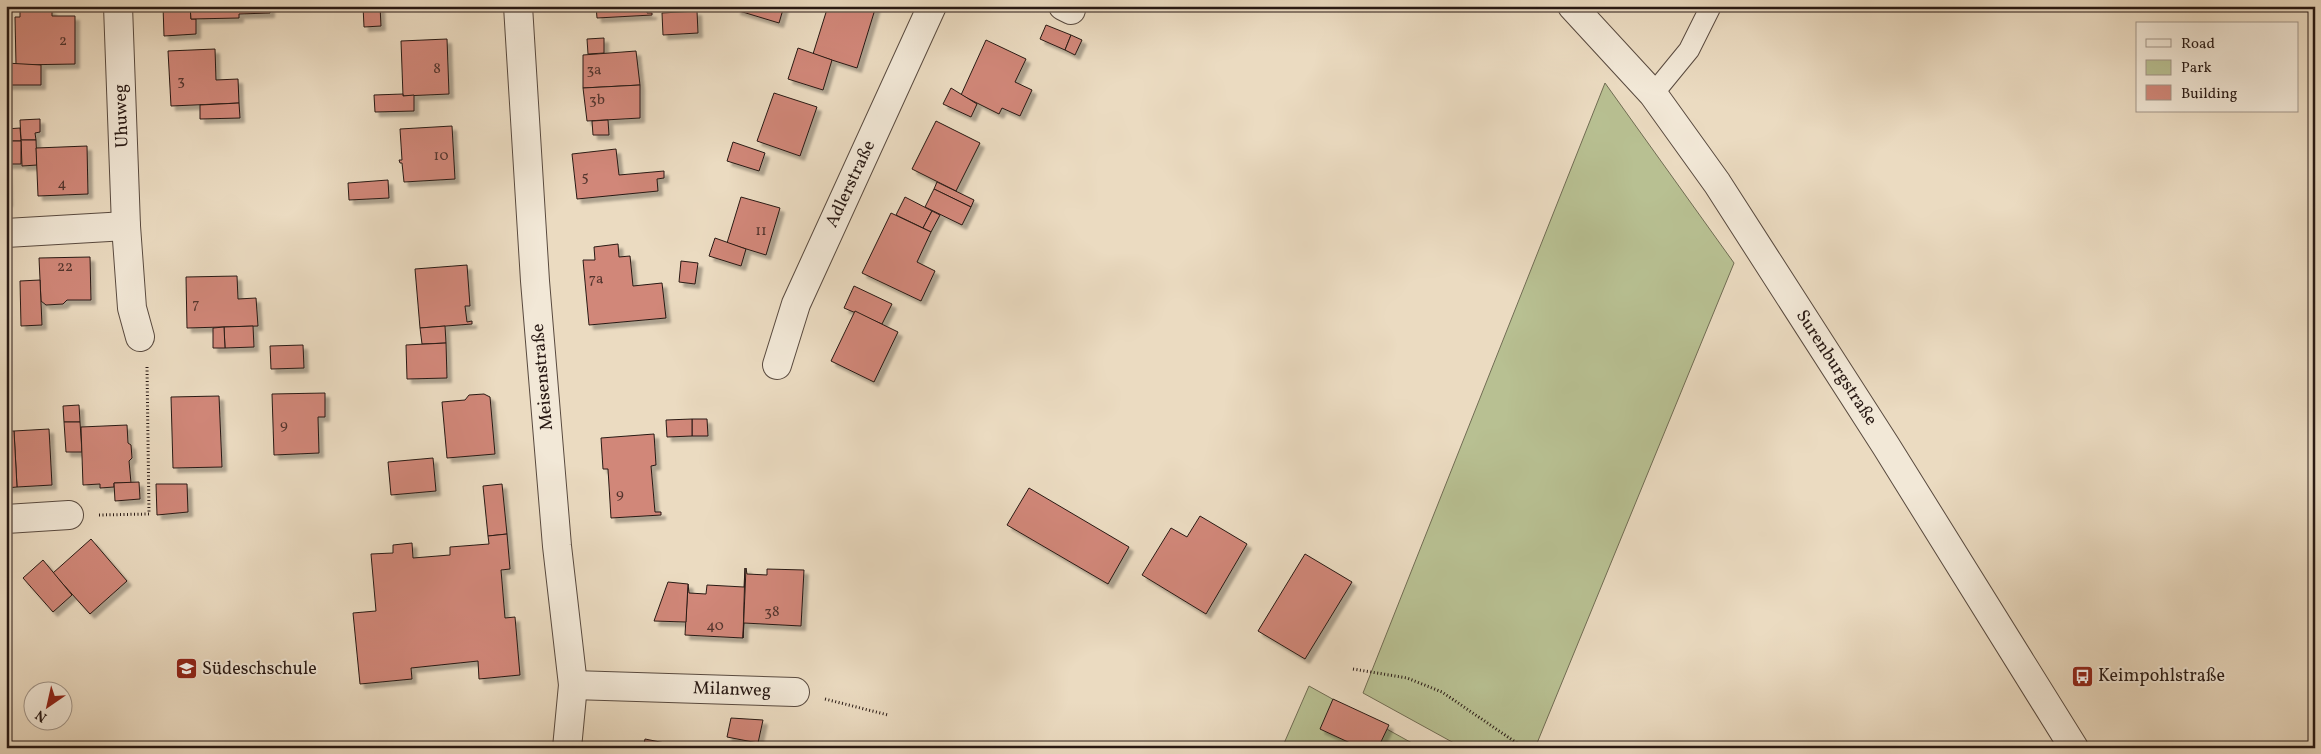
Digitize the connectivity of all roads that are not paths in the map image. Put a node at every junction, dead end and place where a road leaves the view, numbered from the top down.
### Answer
1 (118, 6) edge
2 (518, 6) edge
3 (932, 6) edge
4 (1572, 6) edge
5 (1711, 6) edge
6 (1653, 94) junction
7 (126, 226) junction
8 (6, 233) edge
9 (140, 337) road end
10 (777, 365) dead end
11 (68, 515) road end
12 (6, 519) edge
13 (573, 686) junction
14 (795, 692) road end
15 (567, 748) edge
16 (2074, 748) edge

1 - 7 street, Uhuweg
2 - 13 street, Meisenstraße
3 - 10 street, Adlerstraße
4 - 6 street, Surenburgstraße
5 - 6 lane
6 - 16 street, Surenburgstraße
7 - 8 street
7 - 9 street, Uhuweg
11 - 12 street
13 - 14 street, Milanweg
13 - 15 street, Meisenstraße

